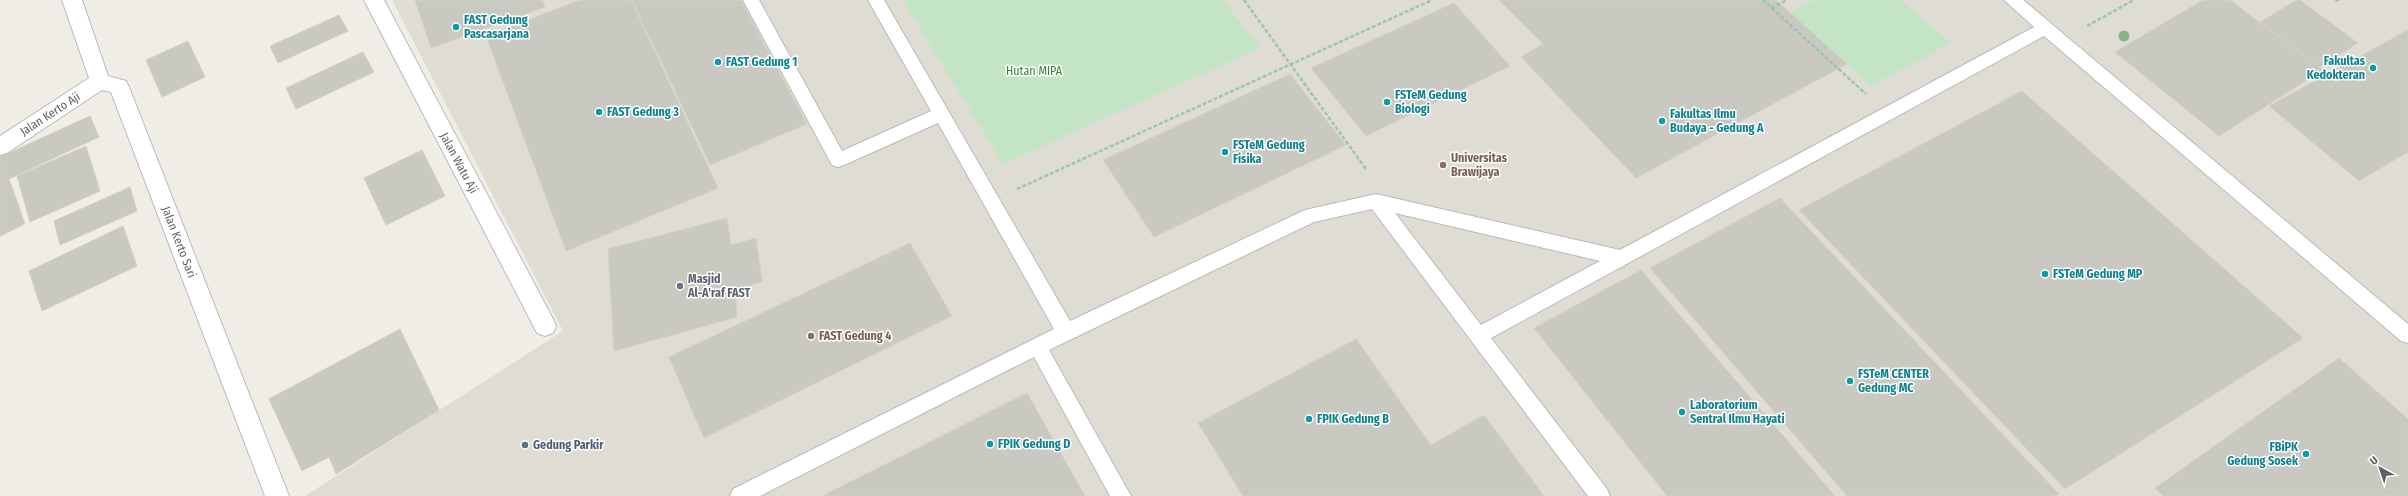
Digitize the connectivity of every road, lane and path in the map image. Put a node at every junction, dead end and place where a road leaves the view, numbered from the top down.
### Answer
1 (72, 0) edge
2 (374, 0) edge
3 (751, 0) edge
4 (876, 0) edge
5 (1244, 0) edge
6 (1432, 0) edge
7 (1763, 0) edge
8 (1787, 0) edge
9 (2012, 0) edge
10 (2134, 0) edge
11 (2335, 0) edge
12 (2339, 0) edge
13 (1771, 8) junction
14 (2046, 28) junction
15 (2061, 41) junction
16 (1292, 65) junction
17 (100, 81) junction
18 (942, 114) junction
19 (1888, 115) junction
20 (0, 147) edge
21 (1366, 168) dead end
22 (990, 201) junction
23 (1376, 201) junction
24 (1622, 258) junction
25 (545, 326) dead end
26 (1066, 332) junction
27 (1480, 335) junction
28 (2408, 335) edge
29 (1038, 347) junction
30 (277, 496) edge
31 (740, 496) edge
32 (1121, 496) edge
33 (1600, 496) edge

1 - 17 street
2 - 25 street, Jalan Watu Aji
3 - 18 lane
4 - 18 lane
5 - 16 path
6 - 16 path
7 - 13 path
8 - 13 path
9 - 14 lane
10 - 15 path
11 - 12 path
13 - 19 path
14 - 15 lane
14 - 19 lane
15 - 28 lane
16 - 21 path
16 - 22 path
17 - 20 street, Jalan Kerto Aji
17 - 30 street, Jalan Kerto Sari
18 - 22 lane
19 - 24 lane
22 - 26 lane
23 - 24 lane
23 - 26 lane
23 - 27 lane
24 - 27 lane
26 - 29 lane
27 - 33 lane
29 - 31 lane
29 - 32 lane

